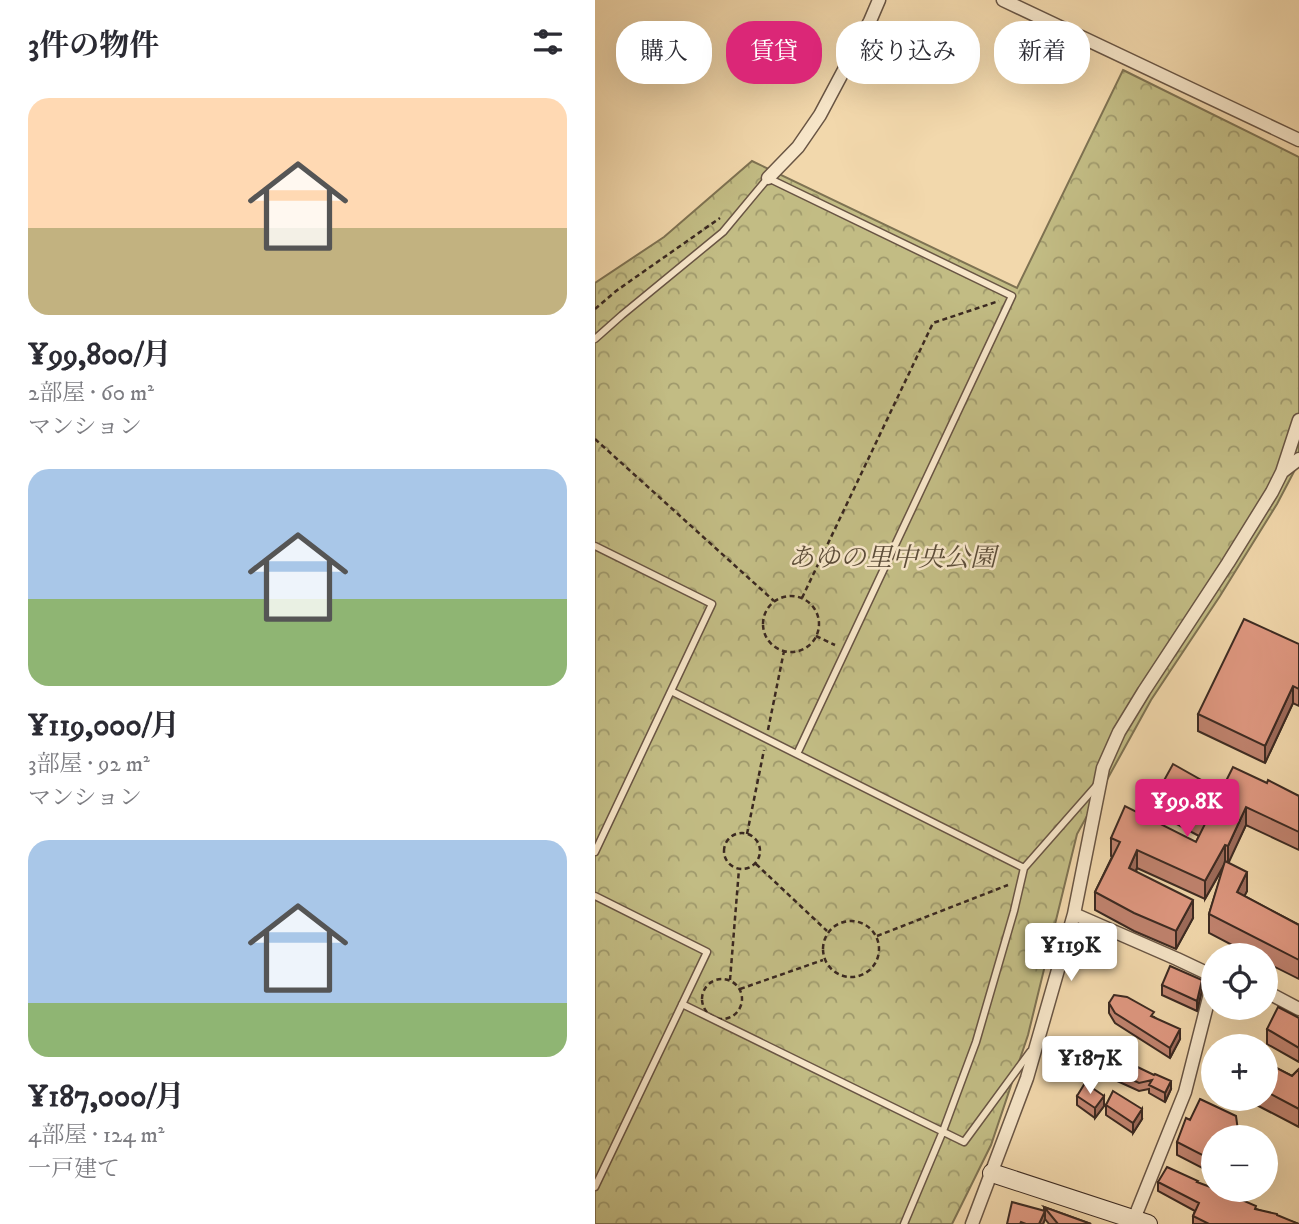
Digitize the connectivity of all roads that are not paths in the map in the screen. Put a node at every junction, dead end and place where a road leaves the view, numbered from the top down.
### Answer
1 (879, 0) edge
2 (1003, 0) edge
3 (1299, 140) edge
4 (768, 178) junction
5 (595, 339) edge
6 (1299, 420) edge
7 (1299, 459) edge
8 (1282, 472) junction
9 (595, 546) edge
10 (671, 691) junction
11 (797, 754) junction
12 (1101, 781) junction
13 (595, 852) edge
14 (1024, 868) junction
15 (595, 896) edge
16 (1074, 914) junction
17 (1201, 970) edge
18 (1278, 998) edge
19 (682, 1004) junction
20 (1299, 1009) edge
21 (1203, 1020) edge
22 (1036, 1044) junction
23 (943, 1131) junction
24 (992, 1173) junction
25 (595, 1187) edge
26 (1137, 1222) edge
27 (904, 1224) edge
28 (972, 1224) edge

1 - 4 street
2 - 3 street
4 - 5 lane
4 - 11 lane
6 - 8 street
7 - 8 street
8 - 12 street
9 - 10 lane
10 - 11 lane
10 - 13 lane
11 - 14 lane
12 - 14 lane
12 - 16 street
14 - 23 lane
15 - 19 lane
16 - 17 street
16 - 22 street
18 - 20 street
19 - 23 lane
19 - 25 lane
21 - 26 street
22 - 23 lane
22 - 24 street
23 - 27 lane
24 - 26 street
24 - 28 street

